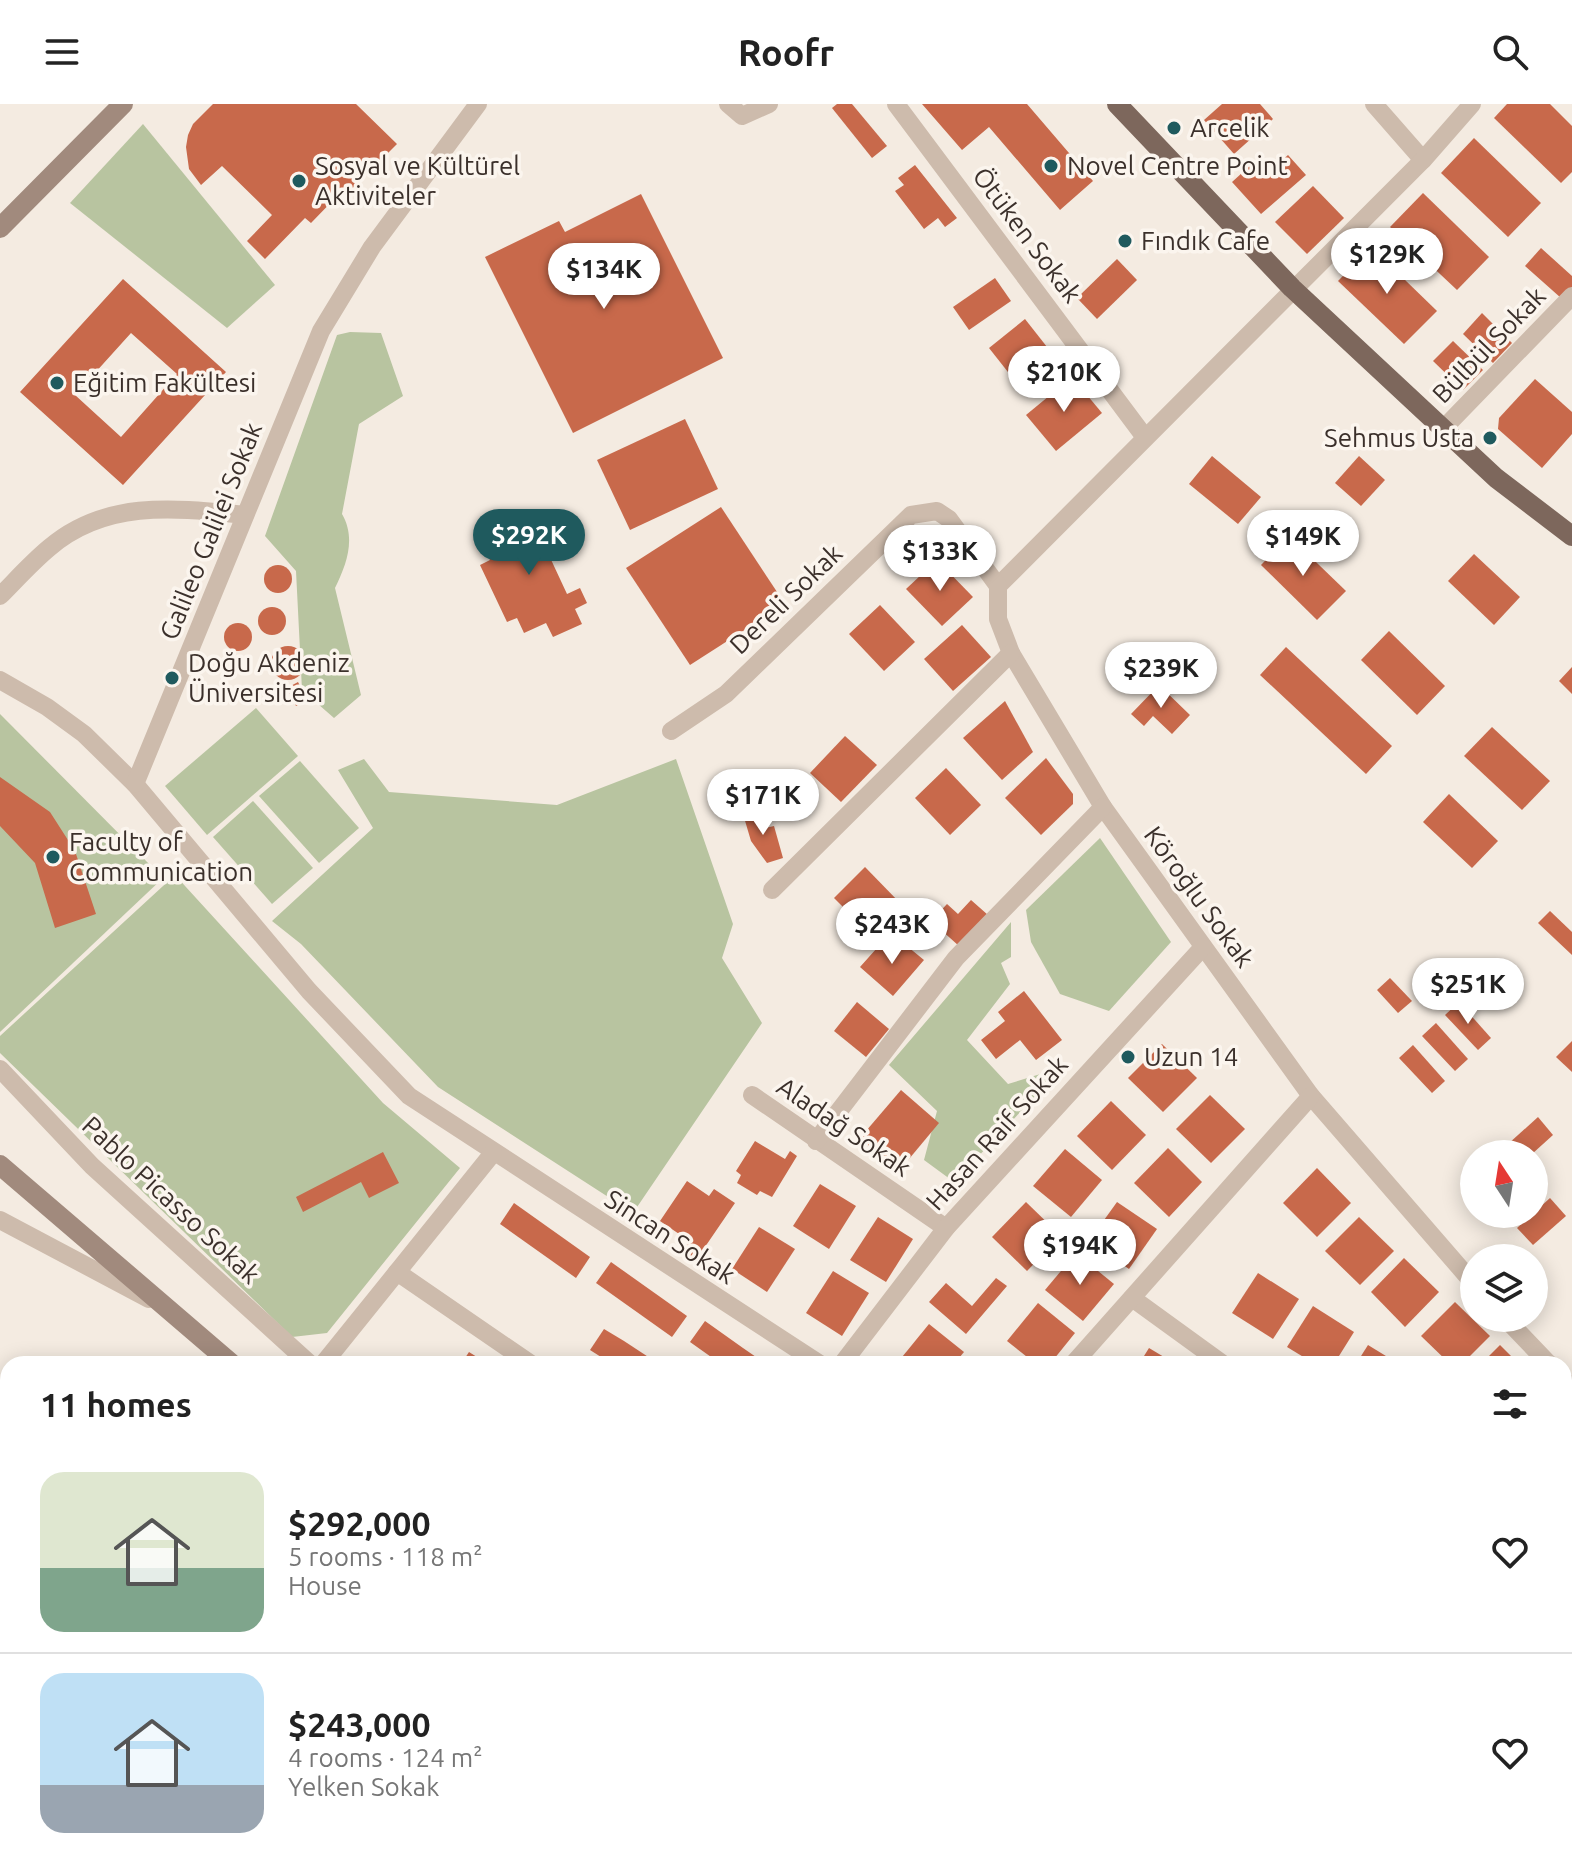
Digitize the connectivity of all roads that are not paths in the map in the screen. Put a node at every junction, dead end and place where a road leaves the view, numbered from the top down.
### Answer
1 (123, 104) edge
2 (478, 104) edge
3 (769, 104) edge
4 (896, 104) edge
5 (1117, 104) edge
6 (1374, 104) edge
7 (1472, 104) edge
8 (735, 110) edge
9 (1423, 160) junction
10 (0, 228) edge
11 (1292, 288) junction
12 (1572, 296) edge
13 (1443, 429) junction
14 (1144, 436) junction
15 (245, 515) junction
16 (1572, 536) edge
17 (998, 586) junction
18 (0, 596) edge
19 (1011, 653) junction
20 (0, 680) edge
21 (671, 731) dead end
22 (135, 784) junction
23 (1103, 807) junction
24 (772, 890) dead end
25 (1203, 947) junction
26 (0, 1069) edge
27 (752, 1095) dead end
28 (1311, 1096) junction
29 (816, 1141) junction
30 (493, 1153) junction
31 (0, 1165) edge
32 (0, 1220) edge
33 (946, 1228) junction
34 (1460, 1268) edge
35 (397, 1272) junction
36 (1132, 1298) junction
37 (176, 1313) junction
38 (1518, 1332) edge
39 (223, 1356) edge
40 (301, 1356) edge
41 (329, 1356) edge
42 (519, 1356) edge
43 (808, 1356) edge
44 (848, 1356) edge
45 (1080, 1356) edge
46 (1212, 1356) edge
47 (1541, 1356) edge

1 - 10 main road
2 - 15 street, Galileo Galilei Sokak
3 - 8 street
4 - 14 street, Ötüken Sokak
5 - 11 main road
6 - 9 street
7 - 9 street
9 - 11 street
11 - 13 main road
11 - 14 street
12 - 13 street, Bülbül Sokak
13 - 16 main road
14 - 17 street
15 - 18 street
15 - 22 street, Galileo Galilei Sokak
17 - 19 street, Köroğlu Sokak
17 - 21 street, Dereli Sokak
19 - 23 street, Köroğlu Sokak
19 - 24 street
20 - 22 street, Sincan Sokak
22 - 30 street, Sincan Sokak
23 - 25 street, Köroğlu Sokak
23 - 29 street
25 - 28 street, Köroğlu Sokak
25 - 33 street, Hasan Raif Sokak
26 - 40 street, Pablo Picasso Sokak
27 - 29 street, Aladağ Sokak
28 - 34 street, Köroğlu Sokak
28 - 36 street
29 - 33 street, Aladağ Sokak
30 - 35 street
30 - 43 street, Sincan Sokak
31 - 37 main road
32 - 37 street
33 - 44 street, Hasan Raif Sokak
35 - 41 street
35 - 42 street
36 - 45 street
36 - 46 street
37 - 39 main road
38 - 47 street

